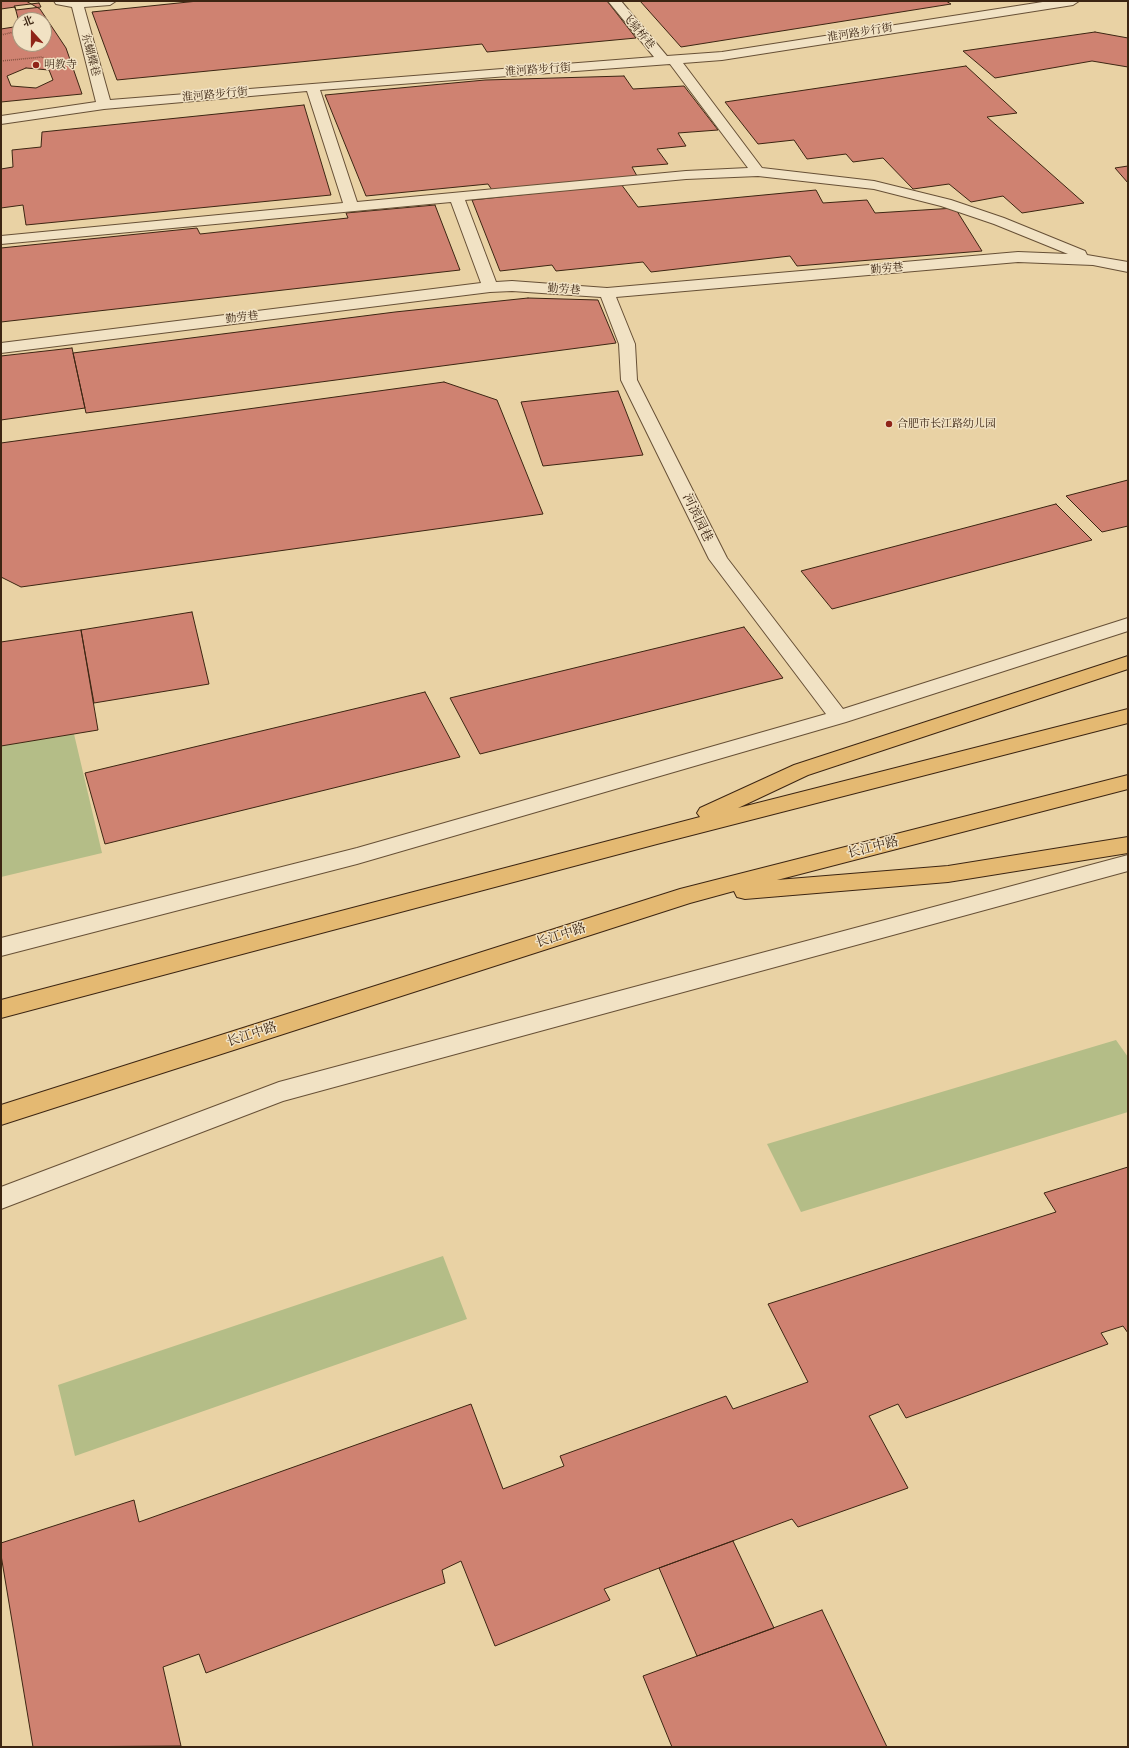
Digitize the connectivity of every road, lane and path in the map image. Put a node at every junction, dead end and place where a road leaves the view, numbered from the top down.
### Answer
1 (60, 1) edge
2 (110, 1) edge
3 (614, 1) edge
4 (1073, 1) edge
5 (77, 4) junction
6 (12, 32) edge
7 (1, 34) edge
8 (668, 60) junction
9 (1, 61) edge
10 (59, 66) dead end
11 (312, 87) junction
12 (104, 105) junction
13 (1, 120) edge
14 (758, 172) junction
15 (456, 196) junction
16 (351, 206) junction
17 (1, 240) edge
18 (1093, 260) junction
19 (1128, 267) edge
20 (490, 287) junction
21 (608, 293) junction
22 (1, 348) edge
23 (1128, 624) edge
24 (1128, 662) edge
25 (1128, 716) edge
26 (839, 717) junction
27 (1128, 782) edge
28 (657, 836) junction
29 (1128, 844) edge
30 (1128, 863) edge
31 (688, 895) junction
32 (1, 947) edge
33 (1, 1008) edge
34 (1, 1115) edge
35 (1, 1198) edge

1 - 5 street
2 - 5 street
3 - 8 street, 飞骑桥巷
4 - 8 street, 淮河路步行街
5 - 12 street, 东蝴蝶巷
6 - 7 path
8 - 11 street, 淮河路步行街
8 - 14 street, 飞骑桥巷
9 - 10 path
11 - 12 street, 淮河路步行街
11 - 16 street
12 - 13 street, 淮河路步行街
14 - 15 street
14 - 18 street
15 - 16 street
15 - 20 street
16 - 17 street
18 - 19 street, 勤劳巷
18 - 21 street, 勤劳巷
20 - 21 street, 勤劳巷
20 - 22 street, 勤劳巷
21 - 26 street, 河滨园巷
23 - 26 street
24 - 28 highway
25 - 28 highway
26 - 32 street
27 - 31 highway, 长江中路
28 - 33 highway
29 - 31 highway
30 - 35 street
31 - 34 highway, 长江中路

